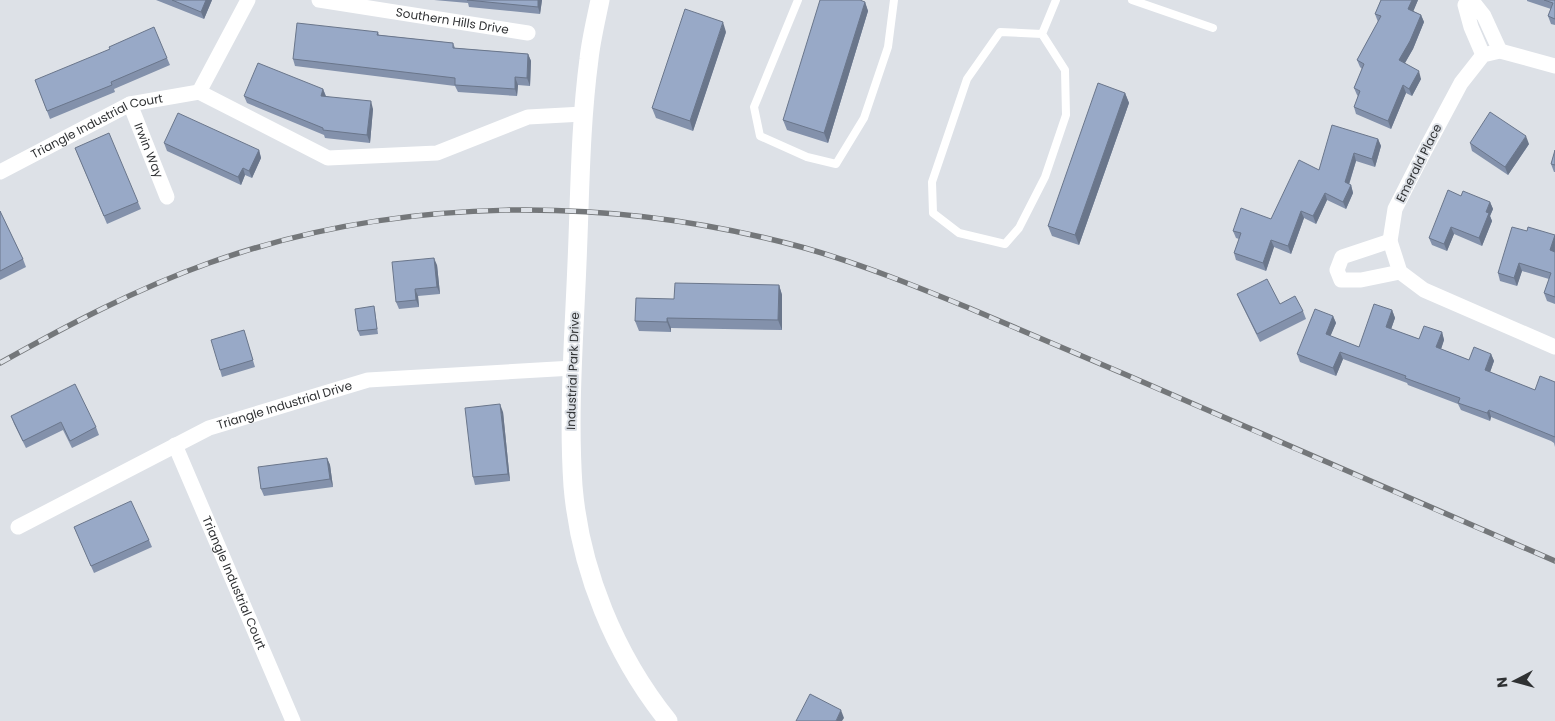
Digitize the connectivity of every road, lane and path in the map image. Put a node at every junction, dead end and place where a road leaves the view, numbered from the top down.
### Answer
1 (248, 0) edge
2 (318, 0) edge
3 (600, 0) edge
4 (798, 0) edge
5 (894, 0) edge
6 (1056, 0) edge
7 (1132, 0) edge
8 (1213, 28) dead end
9 (528, 33) dead end
10 (1042, 34) junction
11 (1500, 51) junction
12 (1483, 55) junction
13 (1555, 66) edge
14 (198, 92) junction
15 (130, 104) junction
16 (583, 114) junction
17 (0, 172) edge
18 (167, 197) dead end
19 (1390, 241) junction
20 (1400, 272) junction
21 (1555, 347) edge
22 (573, 368) junction
23 (175, 445) junction
24 (18, 527) dead end
25 (293, 721) edge
26 (668, 721) edge

1 - 14 street
2 - 9 street, Southern Hills Drive
3 - 16 street, Industrial Park Drive
4 - 5 lane
6 - 10 lane
7 - 8 lane
10 - 10 lane
11 - 12 street
11 - 12 street
11 - 13 street
12 - 19 street, Emerald Place
14 - 15 street, Triangle Industrial Court
14 - 16 street
15 - 17 street, Triangle Industrial Court
15 - 18 street, Irwin Way
16 - 22 street, Industrial Park Drive
19 - 20 street, Emerald Place
19 - 20 street
20 - 21 street
22 - 23 street, Triangle Industrial Drive
22 - 26 street, Industrial Park Drive
23 - 24 street, Triangle Industrial Drive
23 - 25 street, Triangle Industrial Court

